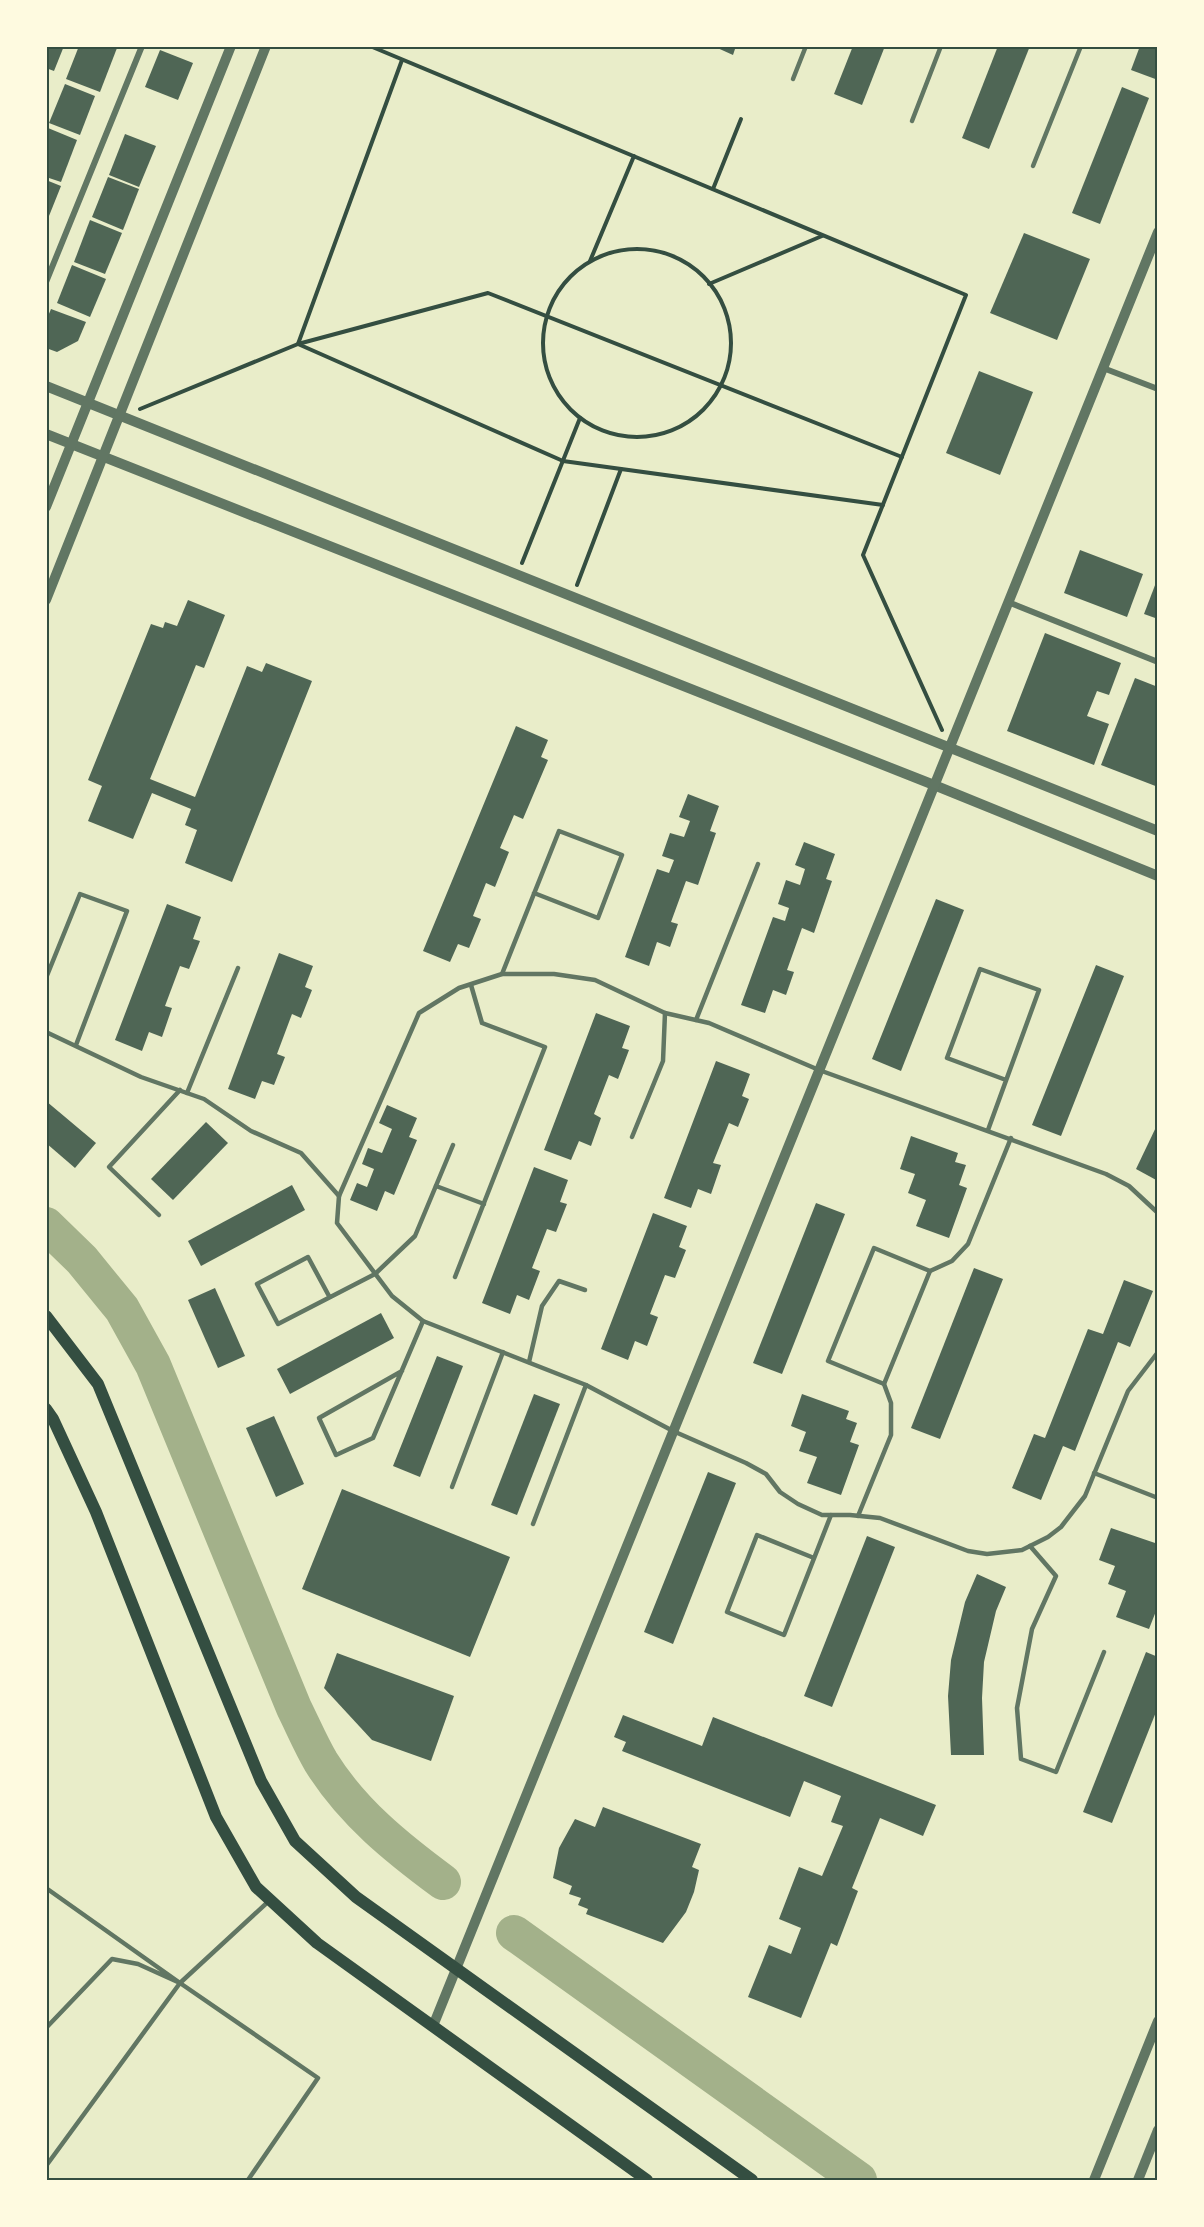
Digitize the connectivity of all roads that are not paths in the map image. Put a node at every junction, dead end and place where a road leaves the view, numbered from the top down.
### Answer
1 (142, 46) edge
2 (231, 46) edge
3 (266, 46) edge
4 (806, 46) edge
5 (941, 46) edge
6 (1080, 46) edge
7 (793, 79) dead end
8 (912, 121) dead end
9 (1033, 166) dead end
10 (1156, 239) edge
11 (46, 282) edge
12 (1103, 368) junction
13 (46, 386) edge
14 (1158, 389) edge
15 (88, 404) junction
16 (120, 417) junction
17 (46, 434) edge
18 (72, 445) junction
19 (104, 458) junction
20 (46, 507) edge
21 (46, 600) edge
22 (1008, 602) junction
23 (1158, 662) edge
24 (950, 747) junction
25 (934, 785) junction
26 (1158, 831) edge
27 (758, 864) dead end
28 (1158, 876) edge
29 (534, 893) junction
30 (238, 968) dead end
31 (502, 974) junction
32 (46, 978) edge
33 (471, 985) junction
34 (665, 1013) junction
35 (696, 1020) junction
36 (46, 1032) edge
37 (76, 1045) junction
38 (819, 1070) junction
39 (1006, 1080) junction
40 (180, 1090) junction
41 (187, 1093) junction
42 (988, 1130) junction
43 (632, 1137) dead end
44 (1011, 1138) junction
45 (453, 1145) dead end
46 (436, 1186) junction
47 (339, 1196) junction
48 (484, 1204) junction
49 (1158, 1213) edge
50 (159, 1215) dead end
51 (930, 1271) junction
52 (375, 1274) junction
53 (455, 1277) dead end
54 (585, 1290) dead end
55 (329, 1296) junction
56 (46, 1316) edge
57 (423, 1321) junction
58 (503, 1352) junction
59 (1158, 1352) edge
60 (529, 1362) junction
61 (402, 1371) junction
62 (884, 1384) junction
63 (586, 1385) junction
64 (46, 1409) edge
65 (673, 1431) junction
66 (1094, 1473) junction
67 (452, 1487) dead end
68 (1158, 1498) edge
69 (831, 1515) junction
70 (858, 1515) junction
71 (533, 1524) dead end
72 (1030, 1546) junction
73 (814, 1558) junction
74 (1104, 1653) dead end
75 (46, 1888) edge
76 (270, 1900) junction
77 (456, 1970) junction
78 (180, 1983) junction
79 (1158, 2021) edge
80 (433, 2026) junction
81 (46, 2028) edge
82 (1158, 2130) edge
83 (46, 2166) edge
84 (248, 2181) edge
85 (647, 2181) edge
86 (752, 2181) edge
87 (1094, 2181) edge
88 (1138, 2181) edge

1 - 11 street
2 - 15 street
3 - 16 street
4 - 7 lane
5 - 8 lane
6 - 9 lane
10 - 12 street
12 - 14 street
12 - 22 street
13 - 15 street
15 - 16 street
15 - 18 street
16 - 19 street
16 - 24 street
17 - 18 street
18 - 19 street
18 - 20 street
19 - 21 street
19 - 25 street
22 - 23 street
22 - 24 street
24 - 25 street
24 - 26 street
25 - 28 street
25 - 38 street
27 - 35 lane
29 - 29 lane
29 - 31 lane
30 - 41 lane
31 - 33 lane
31 - 34 lane
32 - 37 lane
33 - 47 lane
33 - 48 lane
34 - 35 lane
34 - 43 lane
35 - 38 lane
36 - 37 lane
37 - 40 lane
38 - 42 lane
38 - 65 street
39 - 39 lane
39 - 42 lane
40 - 41 lane
40 - 50 lane
41 - 47 lane
42 - 44 lane
44 - 49 lane
44 - 51 lane
45 - 46 lane
46 - 48 lane
46 - 52 lane
47 - 52 lane
48 - 53 lane
51 - 62 lane
51 - 62 lane
52 - 55 lane
52 - 57 lane
54 - 60 lane
55 - 55 lane
56 - 77 main road
57 - 58 lane
57 - 61 lane
58 - 60 lane
58 - 67 lane
59 - 66 lane
60 - 63 lane
61 - 61 lane
62 - 70 lane
63 - 65 lane
63 - 71 lane
64 - 76 main road
65 - 69 lane
65 - 77 street
66 - 68 lane
66 - 72 lane
69 - 70 lane
69 - 73 lane
70 - 72 lane
72 - 74 lane
73 - 73 lane
75 - 78 lane
76 - 78 lane
76 - 80 main road
77 - 80 street
77 - 86 main road
78 - 81 lane
78 - 83 lane
78 - 84 lane
79 - 87 street
80 - 85 main road
82 - 88 street

